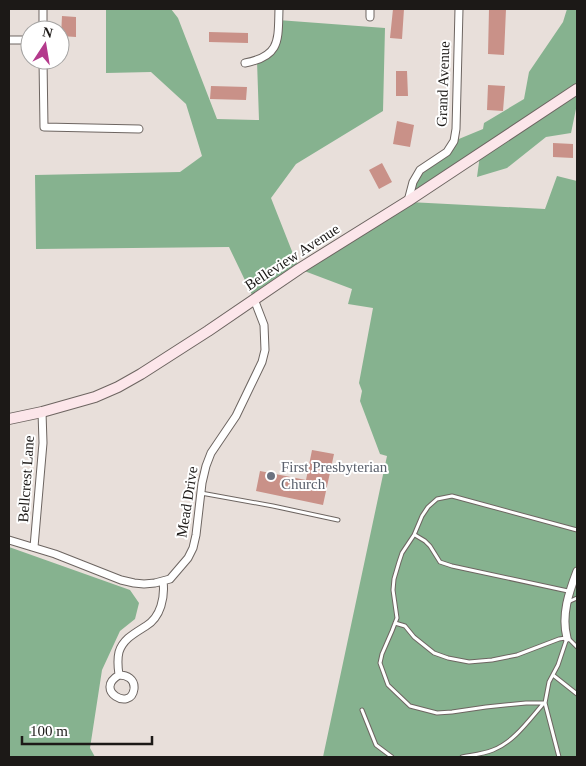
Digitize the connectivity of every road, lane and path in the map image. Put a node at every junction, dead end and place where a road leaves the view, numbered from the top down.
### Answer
1 (278, 9) edge
2 (370, 9) edge
3 (459, 9) edge
4 (370, 17) dead end
5 (245, 63) dead end
6 (43, 70) edge
7 (577, 89) edge
8 (139, 129) dead end
9 (408, 202) junction
10 (254, 299) junction
11 (42, 412) junction
12 (9, 419) edge
13 (201, 493) junction
14 (338, 520) dead end
15 (577, 530) edge
16 (414, 535) junction
17 (9, 540) edge
18 (34, 547) junction
19 (577, 571) edge
20 (163, 581) junction
21 (569, 592) junction
22 (577, 598) edge
23 (567, 602) junction
24 (395, 623) junction
25 (567, 638) junction
26 (577, 647) edge
27 (119, 675) dead end
28 (553, 675) junction
29 (577, 694) edge
30 (544, 703) junction
31 (362, 710) dead end
32 (392, 757) edge
33 (462, 757) edge
34 (559, 757) edge

1 - 5 street
2 - 4 street
3 - 9 street, Grand Avenue
6 - 8 street
7 - 9 street, Belleview Avenue
9 - 10 street, Belleview Avenue
10 - 11 street, Belleview Avenue
10 - 13 street, Mead Drive
11 - 12 street, Belleview Avenue
11 - 18 street, Bellcrest Lane
13 - 14 lane
13 - 20 street, Mead Drive
15 - 16 lane
16 - 21 lane
16 - 24 lane
17 - 18 street
18 - 20 street
19 - 21 street
20 - 27 street
21 - 23 street
22 - 23 lane
23 - 25 street
24 - 25 lane
24 - 30 lane
25 - 26 lane
25 - 28 lane
28 - 29 lane
28 - 30 lane
30 - 33 lane
30 - 34 lane
31 - 32 lane

